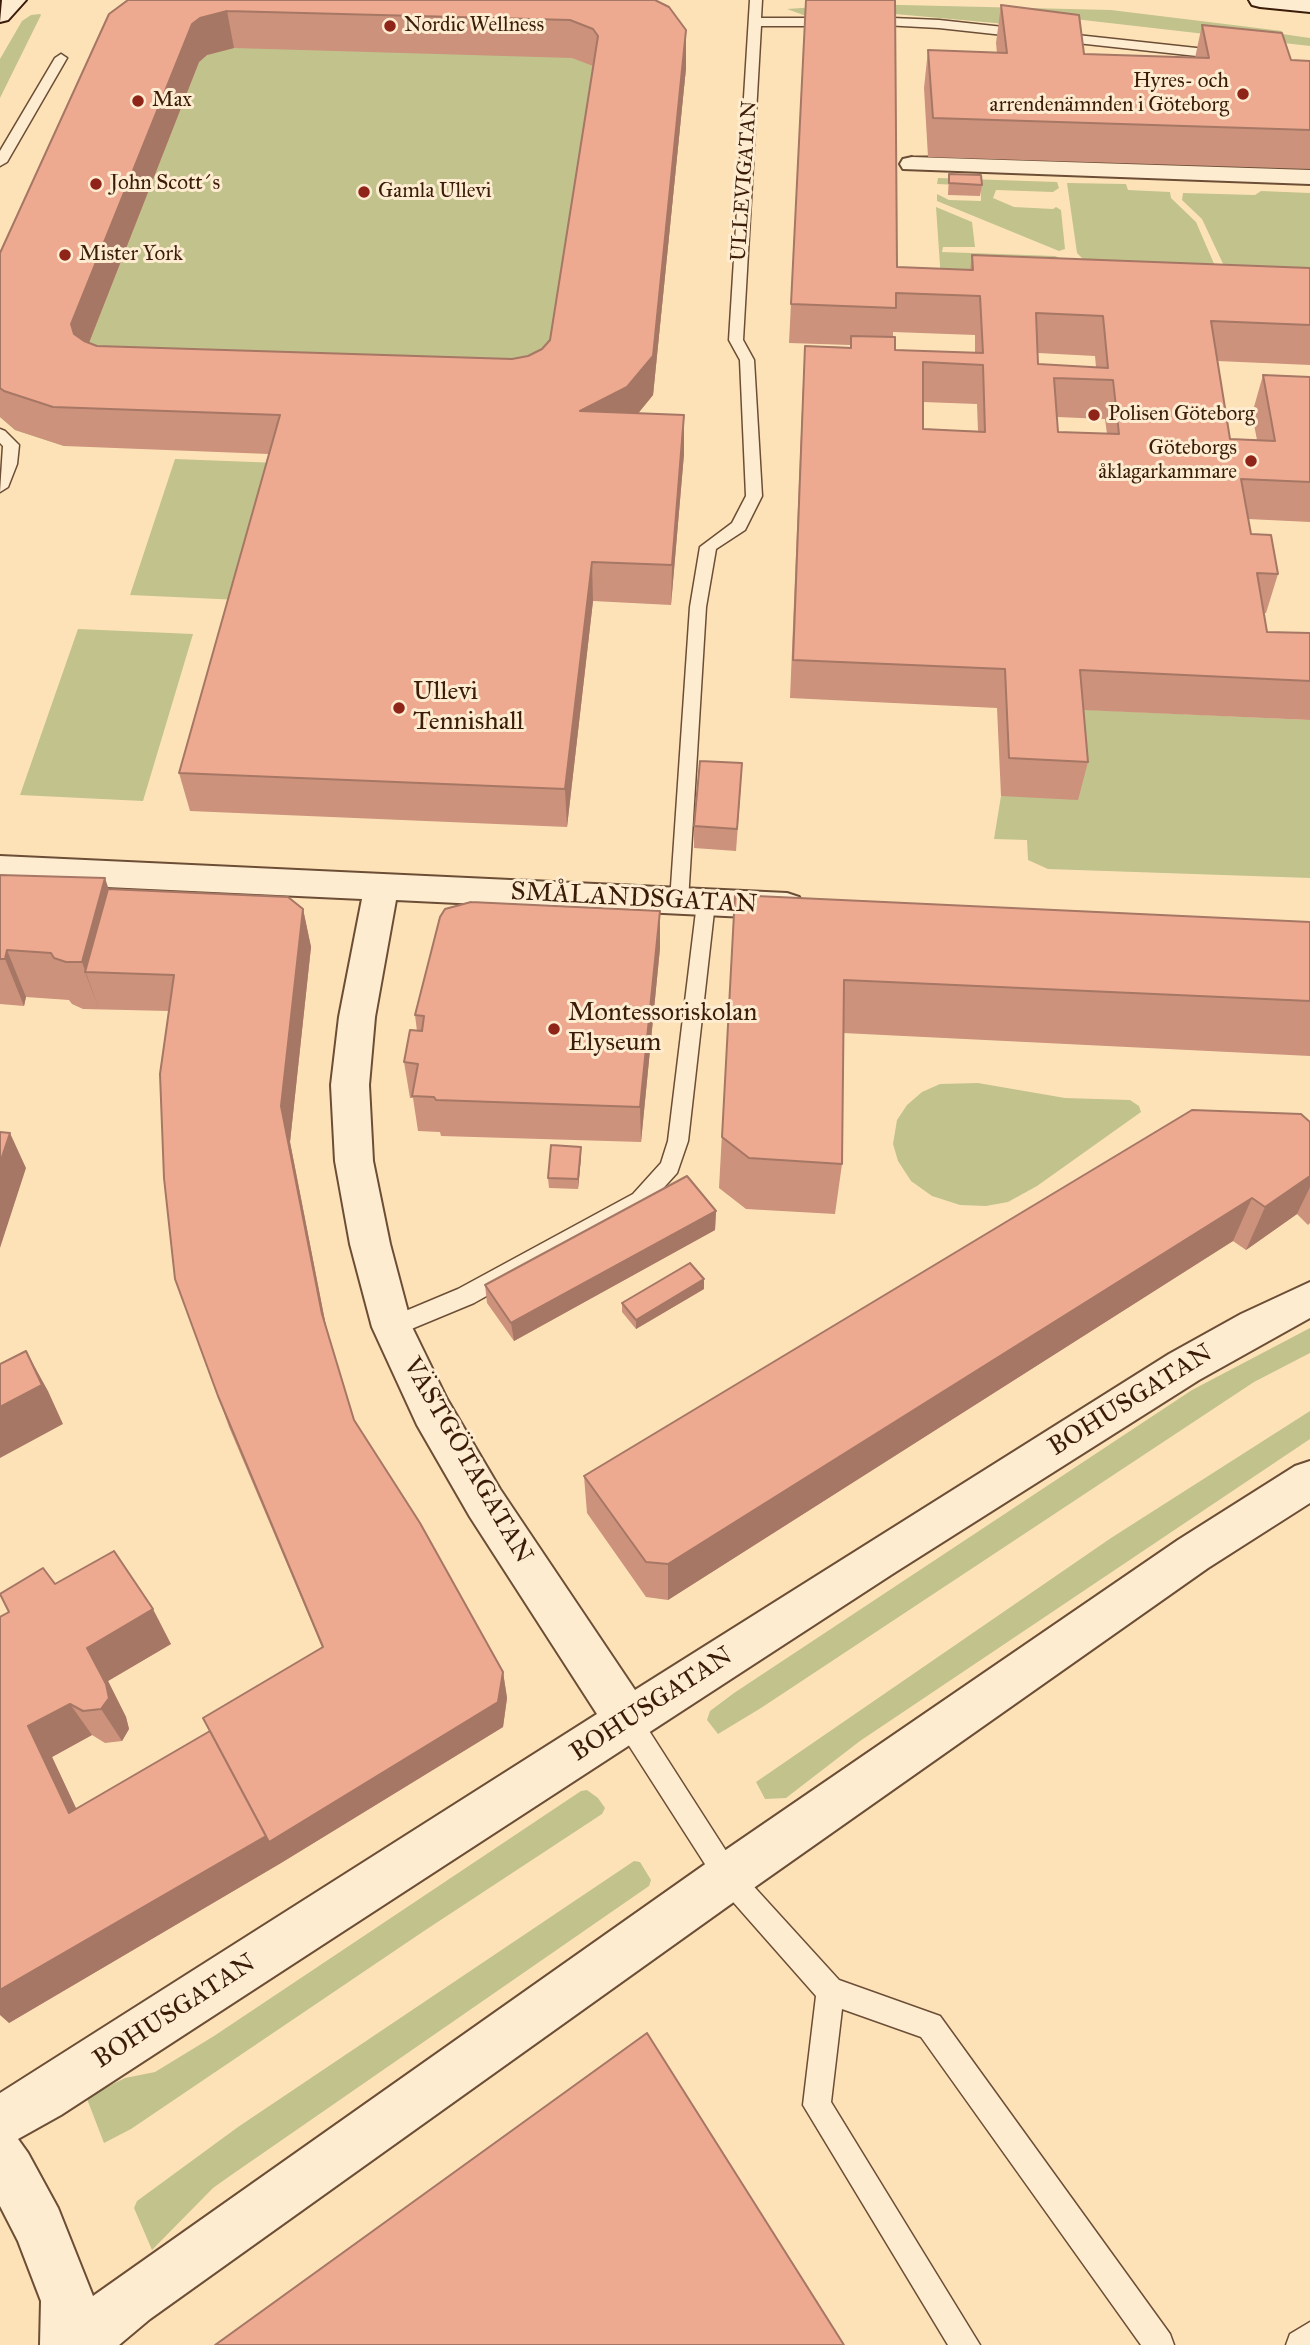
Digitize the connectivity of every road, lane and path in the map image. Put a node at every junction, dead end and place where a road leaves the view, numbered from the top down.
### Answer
1 (15, 0) edge
2 (756, 0) edge
3 (1260, 0) edge
4 (1310, 5) edge
5 (0, 15) edge
6 (755, 22) junction
7 (1243, 57) edge
8 (61, 58) dead end
9 (0, 162) edge
10 (912, 164) dead end
11 (1310, 177) edge
12 (0, 434) edge
13 (0, 487) edge
14 (0, 869) edge
15 (381, 888) junction
16 (684, 902) junction
17 (816, 907) edge
18 (1310, 1299) edge
19 (392, 1327) junction
20 (1310, 1480) edge
21 (628, 1721) junction
22 (728, 1877) junction
23 (830, 1990) junction
24 (0, 2121) edge
25 (0, 2158) edge
26 (1310, 2337) edge
27 (67, 2345) edge
28 (77, 2345) edge
29 (965, 2345) edge
30 (1159, 2345) edge
31 (1301, 2345) edge

1 - 5 street
2 - 6 lane, ULLEVIGATAN
3 - 4 street
6 - 7 lane
6 - 16 lane, ULLEVIGATAN
8 - 9 lane
10 - 11 street
12 - 13 lane
14 - 15 street, SMÅLANDSGATAN
15 - 16 street, SMÅLANDSGATAN
15 - 19 street, VÄSTGÖTAGATAN
16 - 17 street, SMÅLANDSGATAN
16 - 19 lane
18 - 21 street, BOHUSGATAN
19 - 21 street, VÄSTGÖTAGATAN
20 - 22 street
21 - 22 lane
21 - 24 street, BOHUSGATAN
22 - 23 lane
22 - 28 street
23 - 29 lane
23 - 30 lane
25 - 27 street
26 - 31 lane

